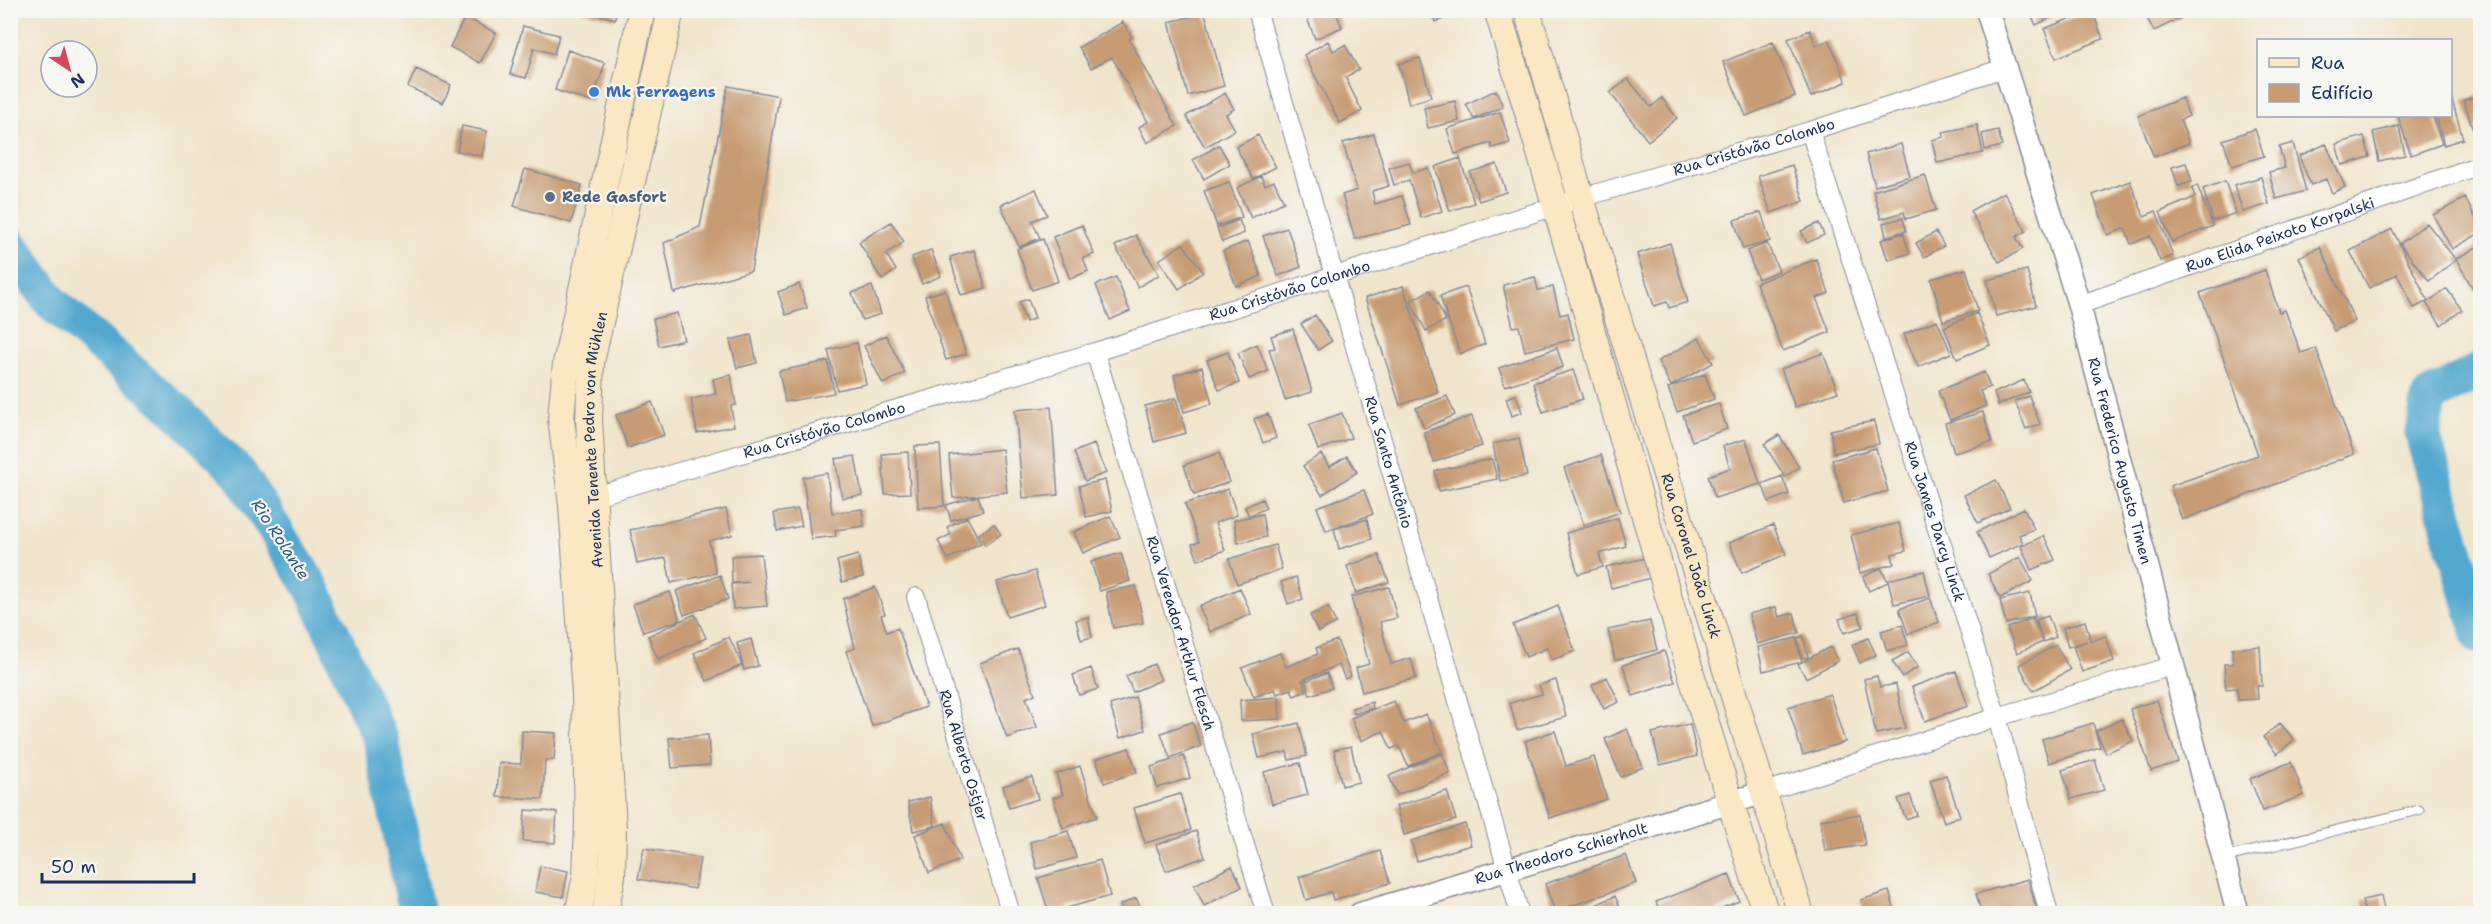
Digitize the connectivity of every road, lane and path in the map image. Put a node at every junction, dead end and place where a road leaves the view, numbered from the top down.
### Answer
1 (642, 10) edge
2 (671, 10) edge
3 (1257, 10) edge
4 (1497, 10) edge
5 (1527, 10) edge
6 (1987, 10) edge
7 (2004, 68) junction
8 (1810, 131) junction
9 (2481, 165) edge
10 (605, 178) junction
11 (632, 182) junction
12 (1569, 202) junction
13 (1335, 276) junction
14 (2079, 306) junction
15 (1095, 352) junction
16 (583, 500) junction
17 (916, 597) dead end
18 (2172, 666) junction
19 (1997, 717) junction
20 (1762, 793) junction
21 (1729, 801) junction
22 (2419, 810) dead end
23 (2223, 858) junction
24 (1507, 868) junction
25 (578, 914) edge
26 (605, 914) edge
27 (1011, 914) edge
28 (1266, 914) edge
29 (1360, 914) edge
30 (1520, 914) edge
31 (1766, 914) edge
32 (1801, 914) edge
33 (2049, 914) edge
34 (2238, 914) edge

1 - 10 main road, Avenida Tenente Pedro von Mühlen
2 - 11 main road, Avenida Tenente Pedro von Mühlen
3 - 13 street, Rua Santo Antônio
4 - 12 main road
5 - 12 main road
6 - 7 street, Rua Frederico Augusto Timen
7 - 8 street, Rua Cristóvão Colombo
7 - 14 street, Rua Frederico Augusto Timen
8 - 12 street, Rua Cristóvão Colombo
8 - 19 street, Rua James Darcy Linck
9 - 14 street, Rua Elida Peixoto Korpalski
10 - 11 main road
10 - 16 main road, Avenida Tenente Pedro von Mühlen
11 - 16 main road, Avenida Tenente Pedro von Mühlen
12 - 13 street, Rua Cristóvão Colombo
12 - 20 main road, Rua Coronel João Linck
12 - 21 main road, Rua Coronel João Linck
13 - 15 street, Rua Cristóvão Colombo
13 - 24 street, Rua Santo Antônio
14 - 18 street, Rua Frederico Augusto Timen
15 - 16 street, Rua Cristóvão Colombo
15 - 28 street, Rua Vereador Arthur Flesch
16 - 25 main road, Avenida Tenente Pedro von Mühlen
16 - 26 main road, Avenida Tenente Pedro von Mühlen
17 - 27 street, Rua Alberto Ostjer
18 - 19 street
18 - 23 street, Rua Frederico Augusto Timen
19 - 20 street
19 - 33 street, Rua James Darcy Linck
20 - 21 street, Rua Theodoro Schierholt
20 - 32 main road, Rua Coronel João Linck
21 - 24 street, Rua Theodoro Schierholt
21 - 31 main road, Rua Coronel João Linck
22 - 23 lane
23 - 34 street, Rua Frederico Augusto Timen
24 - 29 street, Rua Theodoro Schierholt
24 - 30 street, Rua Santo Antônio

